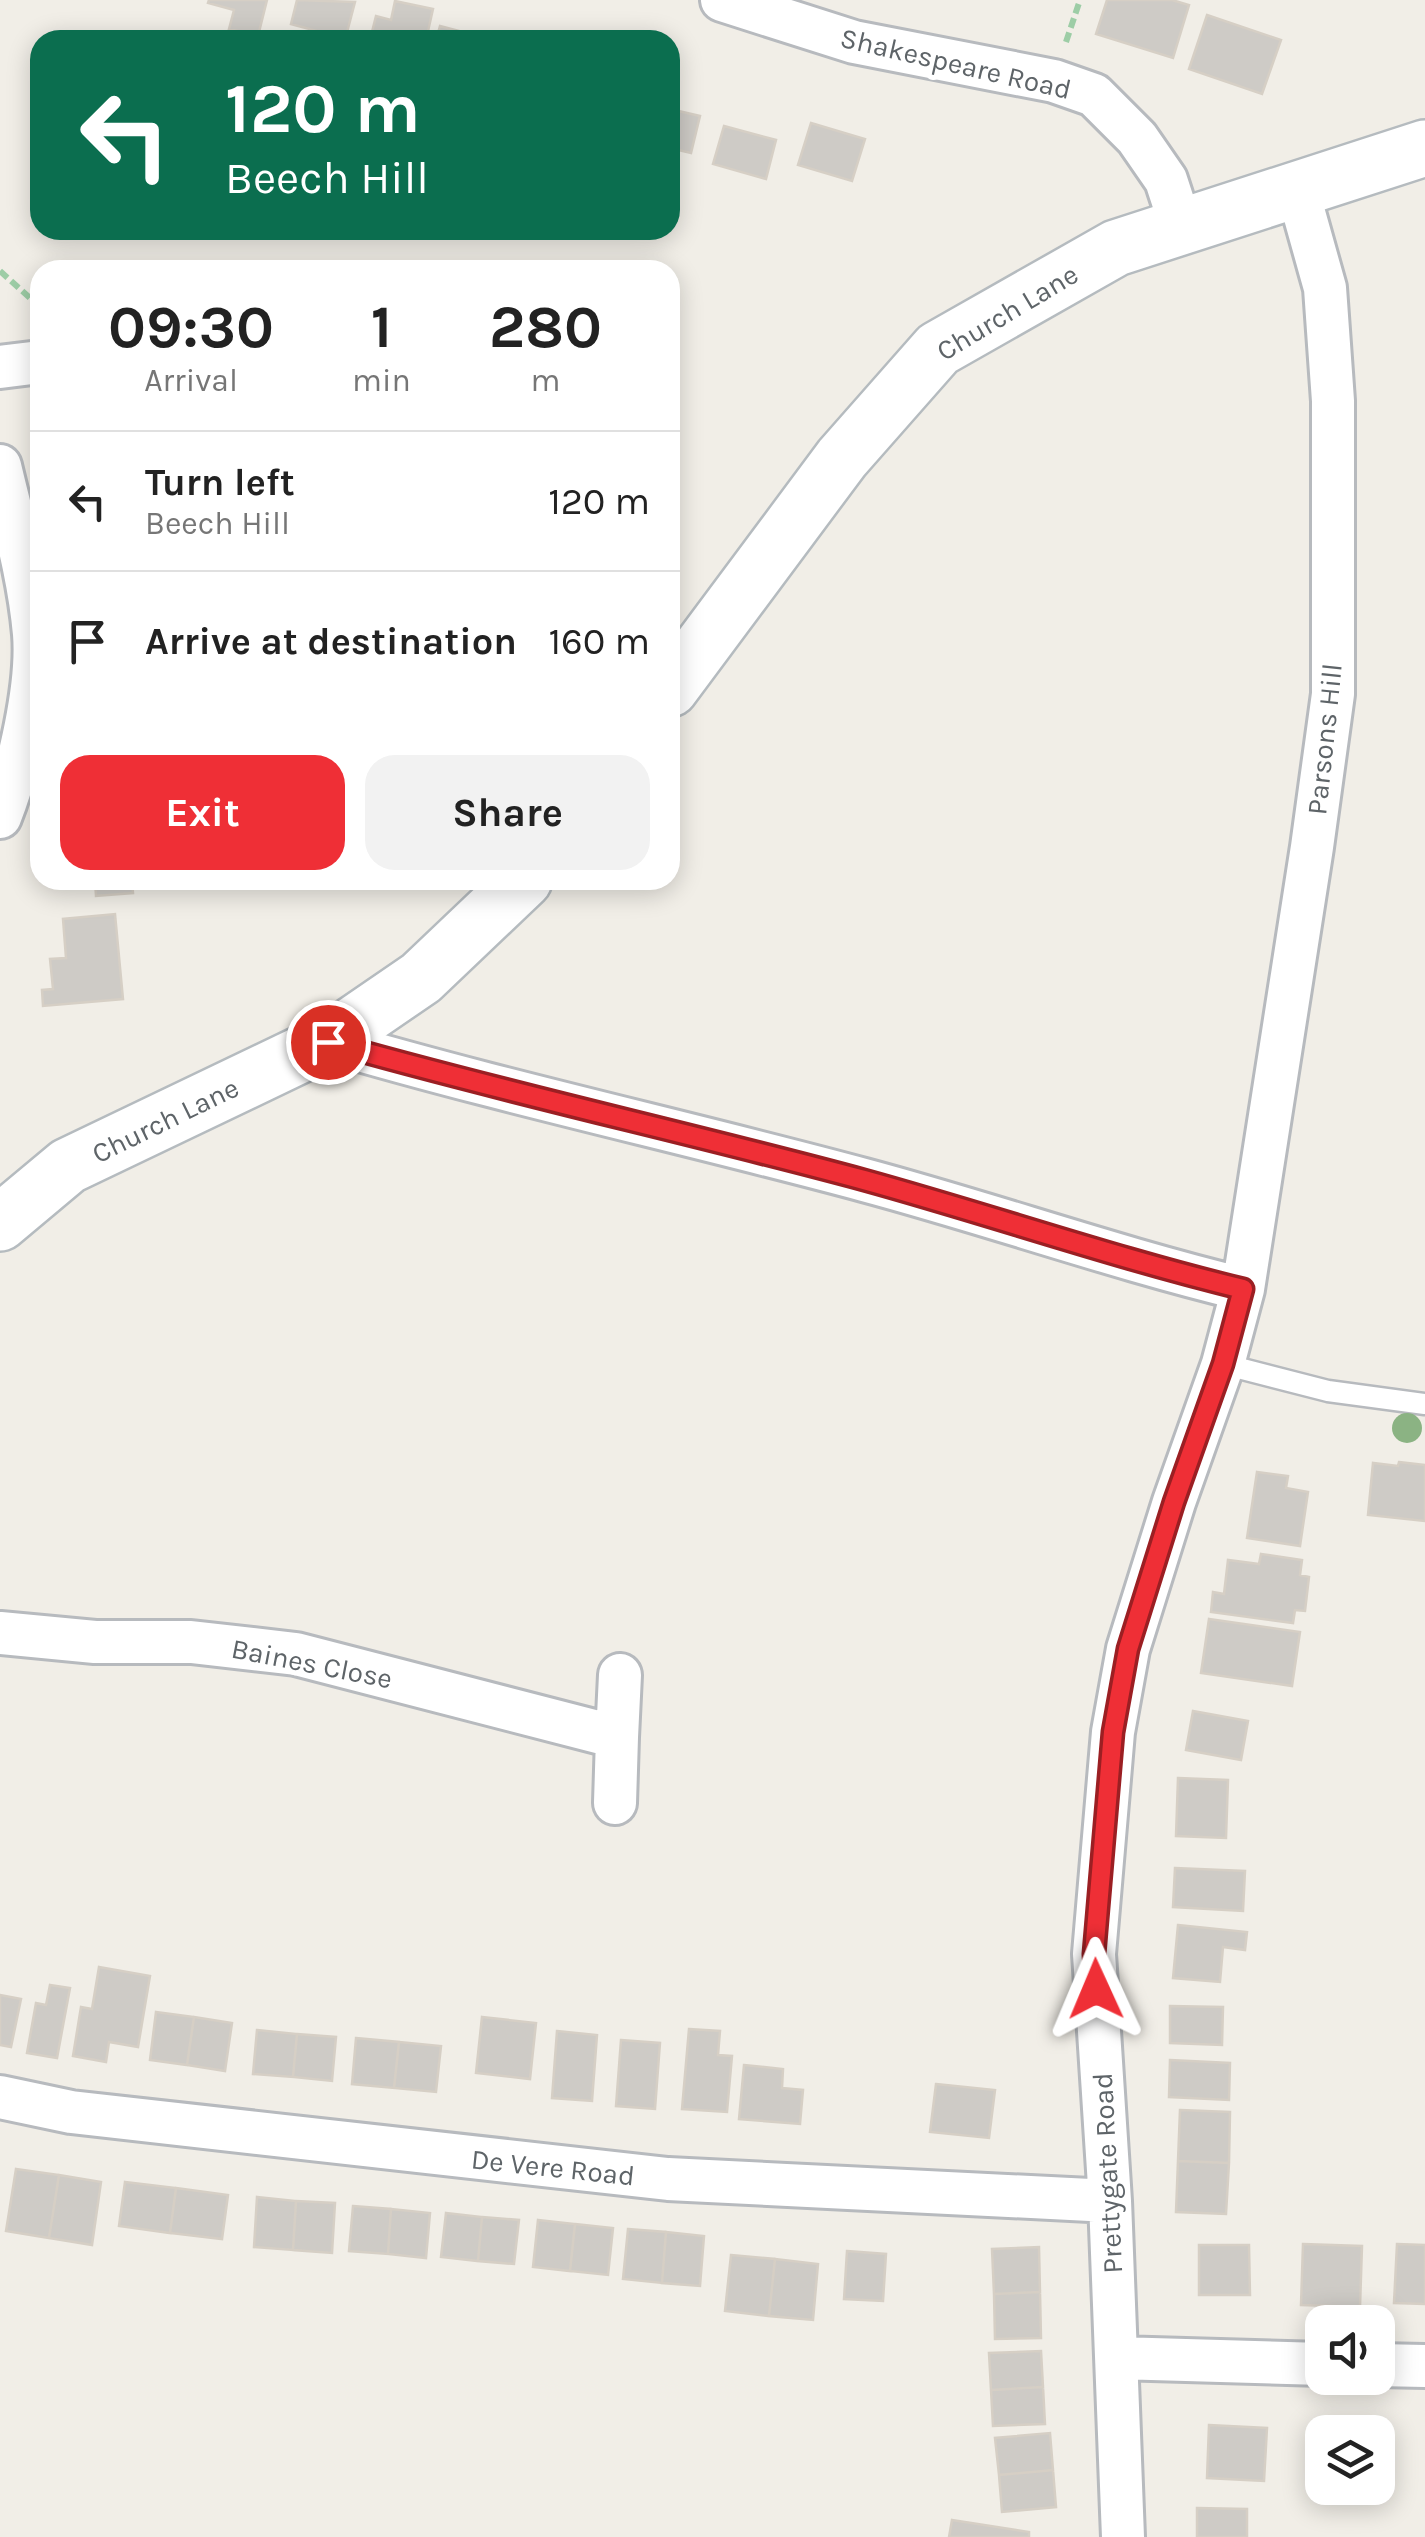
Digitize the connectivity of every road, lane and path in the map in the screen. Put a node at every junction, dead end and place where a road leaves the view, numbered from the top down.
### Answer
1 (722, 0) edge
2 (1425, 148) edge
3 (1297, 188) junction
4 (1181, 226) junction
5 (0, 272) edge
6 (30, 298) edge
7 (30, 363) edge
8 (0, 366) edge
9 (0, 466) edge
10 (30, 611) edge
11 (680, 676) edge
12 (30, 686) edge
13 (0, 816) edge
14 (513, 890) edge
15 (328, 1042) junction
16 (2, 1218) edge
17 (1243, 1289) junction
18 (1223, 1364) junction
19 (1425, 1404) edge
20 (0, 1633) edge
21 (620, 1675) dead end
22 (617, 1737) junction
23 (615, 1803) dead end
24 (0, 2097) edge
25 (1110, 2201) junction
26 (1117, 2358) junction
27 (1305, 2364) edge
28 (1395, 2365) edge
29 (1425, 2366) edge
30 (1123, 2537) edge

1 - 4 street, Shakespeare Road
2 - 3 street, Church Lane
3 - 4 street, Church Lane
3 - 17 street, Parsons Hill
4 - 11 street, Church Lane
5 - 6 path
7 - 8 street
9 - 10 street
12 - 13 street
14 - 15 street, Church Lane
15 - 16 street, Church Lane
15 - 17 street
17 - 18 street, Prettygate Road
18 - 19 lane
18 - 25 street, Prettygate Road
20 - 22 street, Baines Close
21 - 22 street
22 - 23 street
24 - 25 street, De Vere Road
25 - 26 street, Prettygate Road
26 - 27 street
26 - 30 street, Prettygate Road
28 - 29 street

